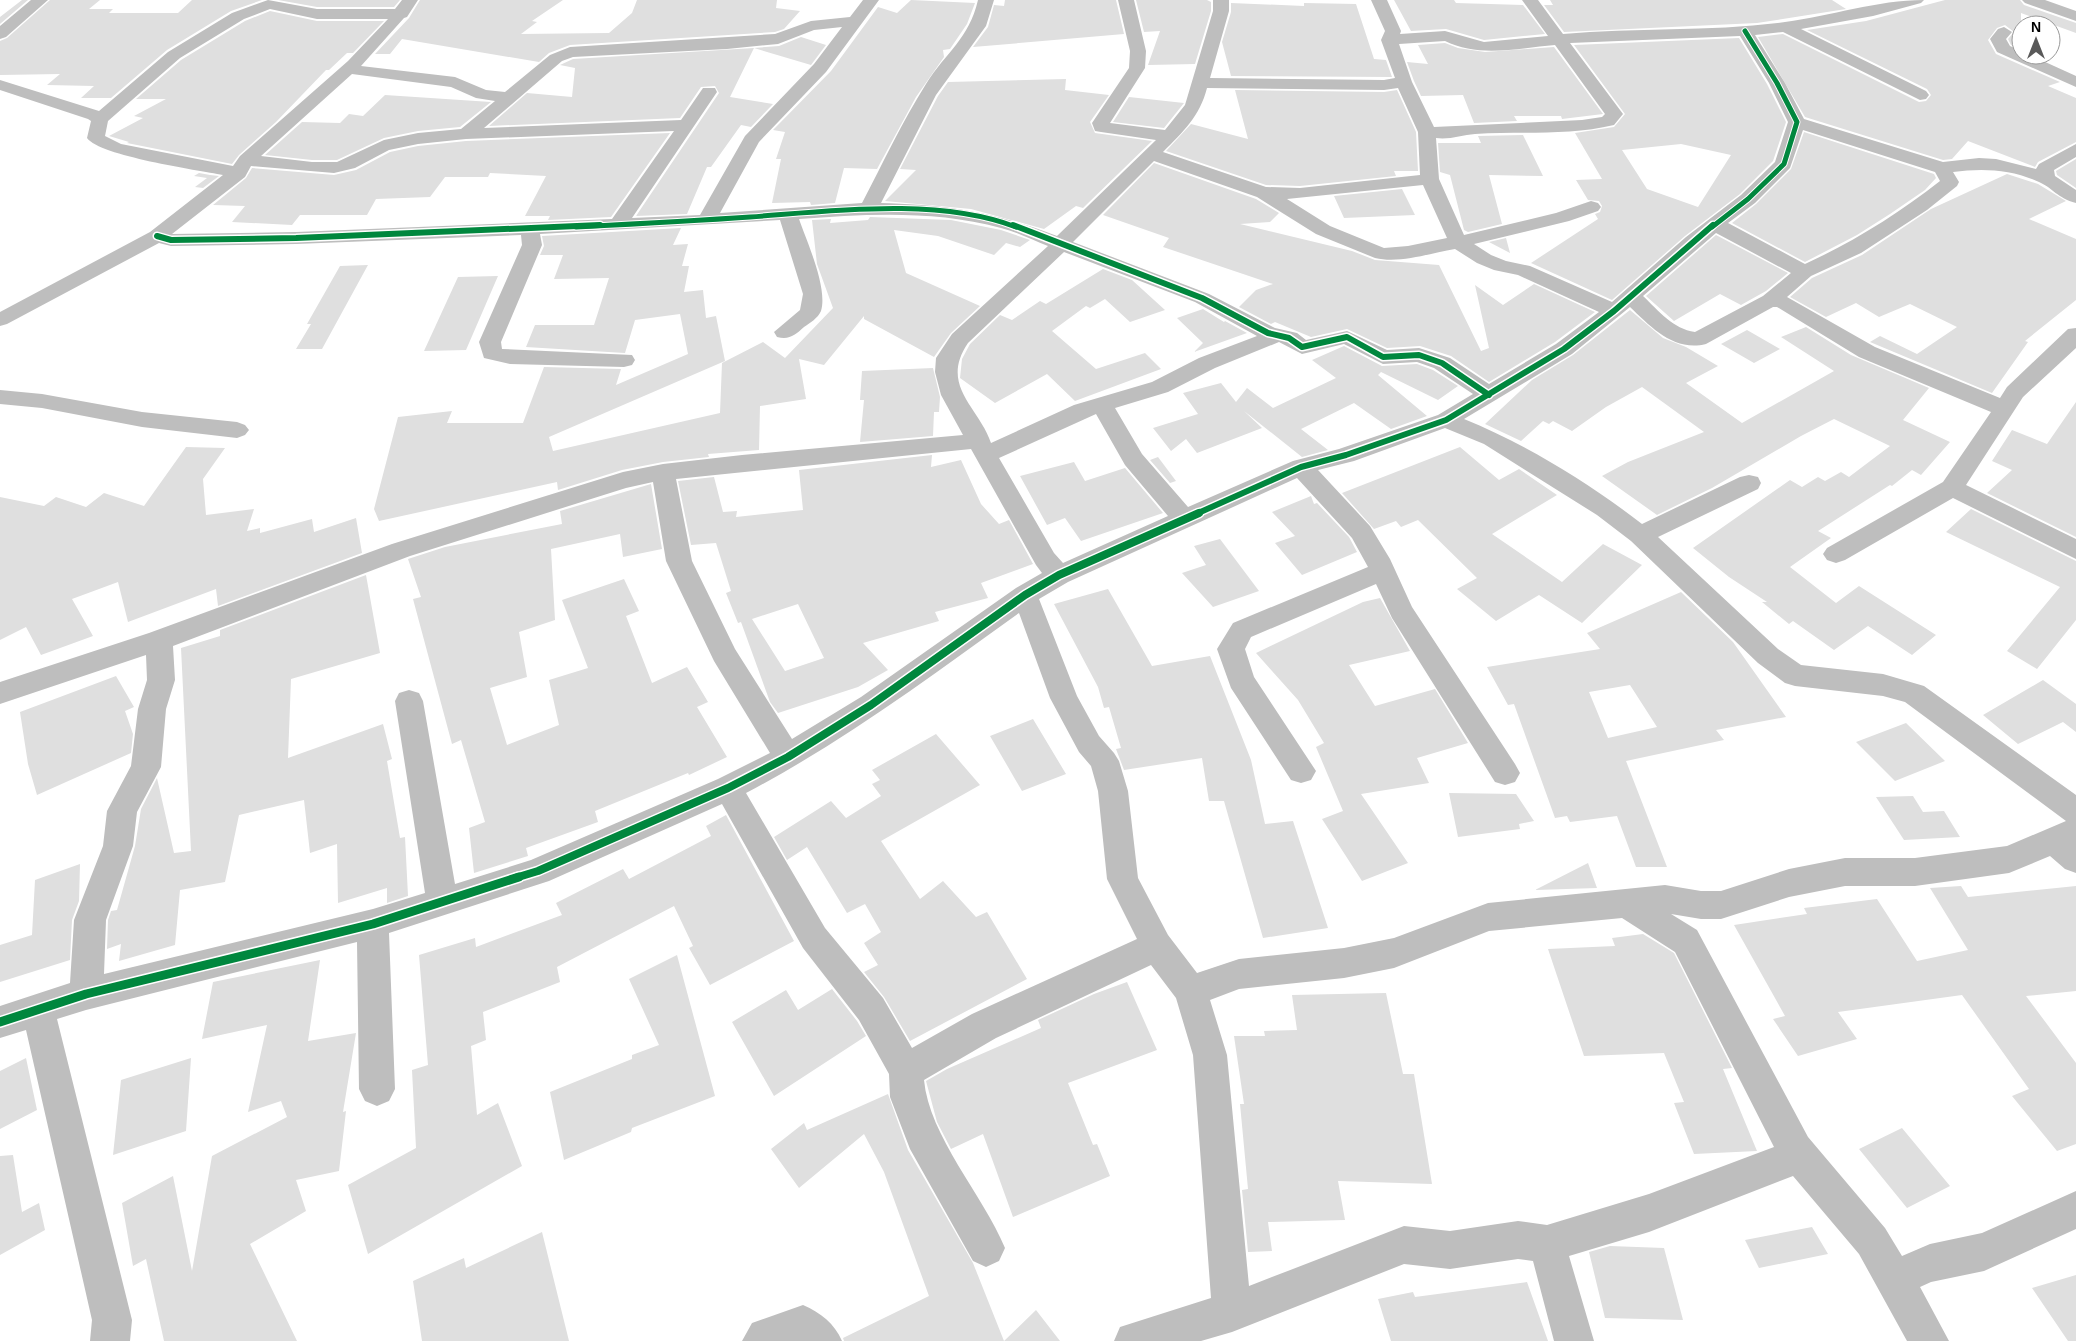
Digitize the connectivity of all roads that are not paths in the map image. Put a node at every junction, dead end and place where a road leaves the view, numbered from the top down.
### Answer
1 (40, 0) edge
2 (871, 0) edge
3 (986, 0) edge
4 (1126, 0) edge
5 (1221, 0) edge
6 (1379, 0) edge
7 (1530, 0) edge
8 (1852, 0) edge
9 (1916, 0) edge
10 (2030, 0) edge
11 (406, 7) edge
12 (1872, 11) junction
13 (2076, 16) edge
14 (856, 21) junction
15 (6, 23) edge
16 (1785, 27) junction
17 (1745, 31) junction
18 (2004, 32) dead end
19 (0, 34) edge
20 (0, 38) edge
21 (1389, 40) junction
22 (1561, 40) junction
23 (348, 69) junction
24 (1404, 82) junction
25 (2076, 82) edge
26 (1201, 83) junction
27 (0, 85) edge
28 (709, 92) dead end
29 (1920, 95) dead end
30 (508, 98) junction
31 (100, 118) junction
32 (1797, 122) junction
33 (686, 125) junction
34 (1427, 132) junction
35 (466, 134) junction
36 (1169, 136) junction
37 (2076, 150) edge
38 (1152, 154) junction
39 (242, 167) junction
40 (1942, 168) junction
41 (2046, 178) junction
42 (1430, 179) junction
43 (1264, 193) junction
44 (2076, 197) edge
45 (1591, 207) dead end
46 (869, 208) junction
47 (788, 214) junction
48 (707, 220) junction
49 (1715, 224) junction
50 (618, 225) junction
51 (530, 229) junction
52 (157, 236) junction
53 (1458, 242) junction
54 (1062, 243) junction
55 (1804, 272) junction
56 (1630, 296) junction
57 (1770, 300) junction
58 (1614, 311) junction
59 (0, 320) edge
60 (785, 332) dead end
61 (2076, 334) edge
62 (1278, 336) junction
63 (624, 360) dead end
64 (1489, 395) junction
65 (0, 397) edge
66 (1101, 403) junction
67 (2005, 409) junction
68 (1446, 420) junction
69 (237, 430) dead end
70 (983, 448) junction
71 (1301, 467) junction
72 (662, 472) junction
73 (1748, 483) dead end
74 (1952, 488) junction
75 (1183, 518) junction
76 (1640, 535) junction
77 (2076, 550) edge
78 (1836, 554) dead end
79 (1383, 571) junction
80 (1059, 575) junction
81 (1025, 595) junction
82 (159, 640) junction
83 (0, 694) edge
84 (409, 701) dead end
85 (788, 757) junction
86 (1301, 771) dead end
87 (1506, 773) dead end
88 (728, 788) junction
89 (2076, 812) edge
90 (2069, 844) edge
91 (442, 903) junction
92 (1626, 903) junction
93 (1701, 904) junction
94 (373, 924) junction
95 (1686, 940) junction
96 (1157, 946) junction
97 (1191, 991) junction
98 (86, 994) junction
99 (38, 1010) junction
100 (0, 1022) edge
101 (906, 1071) junction
102 (378, 1089) dead end
103 (1799, 1156) junction
104 (2076, 1210) edge
105 (1546, 1244) junction
106 (986, 1248) dead end
107 (1893, 1279) junction
108 (1232, 1312) junction
109 (110, 1341) edge
110 (762, 1341) edge
111 (822, 1341) edge
112 (1134, 1341) edge
113 (1574, 1341) edge
114 (1929, 1341) edge

1 - 15 street
2 - 14 street
3 - 46 street
4 - 36 street
5 - 26 street
6 - 21 street
7 - 22 street
8 - 12 street
9 - 12 street
10 - 13 street
11 - 23 street
11 - 31 street
12 - 16 street
14 - 30 street
14 - 48 street
15 - 19 street
15 - 20 street
16 - 17 street
16 - 29 street
17 - 22 street
17 - 32 street
18 - 25 street
21 - 22 street
21 - 24 street
22 - 34 street
23 - 30 street
23 - 39 street
24 - 26 street
24 - 34 street
26 - 36 street
27 - 31 street
28 - 33 street
30 - 35 street
31 - 39 street
32 - 40 street
32 - 49 street
33 - 35 street
33 - 50 street
34 - 42 street
35 - 39 street
36 - 38 street
37 - 41 street
38 - 43 street
38 - 54 street
39 - 52 street
40 - 41 street
40 - 55 street
41 - 44 street
42 - 43 street
42 - 53 street
43 - 53 street
45 - 53 street
46 - 47 street
46 - 54 street
47 - 48 street
47 - 60 street
48 - 50 street
49 - 55 street
49 - 56 street
50 - 51 street
51 - 52 street
51 - 63 street
52 - 59 street
53 - 58 street
54 - 62 street
54 - 70 street
55 - 57 street
56 - 57 street
56 - 58 street
57 - 67 street
58 - 64 street
61 - 67 street
62 - 64 street
62 - 66 street
64 - 68 street
65 - 69 street
66 - 70 street
66 - 75 street
67 - 74 street
68 - 71 street
68 - 76 street
70 - 72 street
70 - 80 street
71 - 75 street
71 - 79 street
72 - 82 street
72 - 85 street
73 - 76 street
74 - 77 street
74 - 78 street
75 - 80 street
76 - 89 street
79 - 86 street
79 - 87 street
80 - 81 street
81 - 85 street
81 - 96 street
82 - 83 street
82 - 98 street
84 - 91 street
85 - 88 street
88 - 91 street
88 - 101 street
90 - 93 street
91 - 94 street
92 - 93 street
92 - 95 street
92 - 97 street
93 - 95 street
94 - 98 street
94 - 102 street
95 - 103 street
96 - 97 street
96 - 101 street
97 - 108 street
98 - 99 street
99 - 100 street
99 - 109 street
101 - 106 street
103 - 105 street
103 - 107 street
104 - 107 street
105 - 108 street
105 - 113 street
107 - 114 street
108 - 112 street
110 - 111 street

